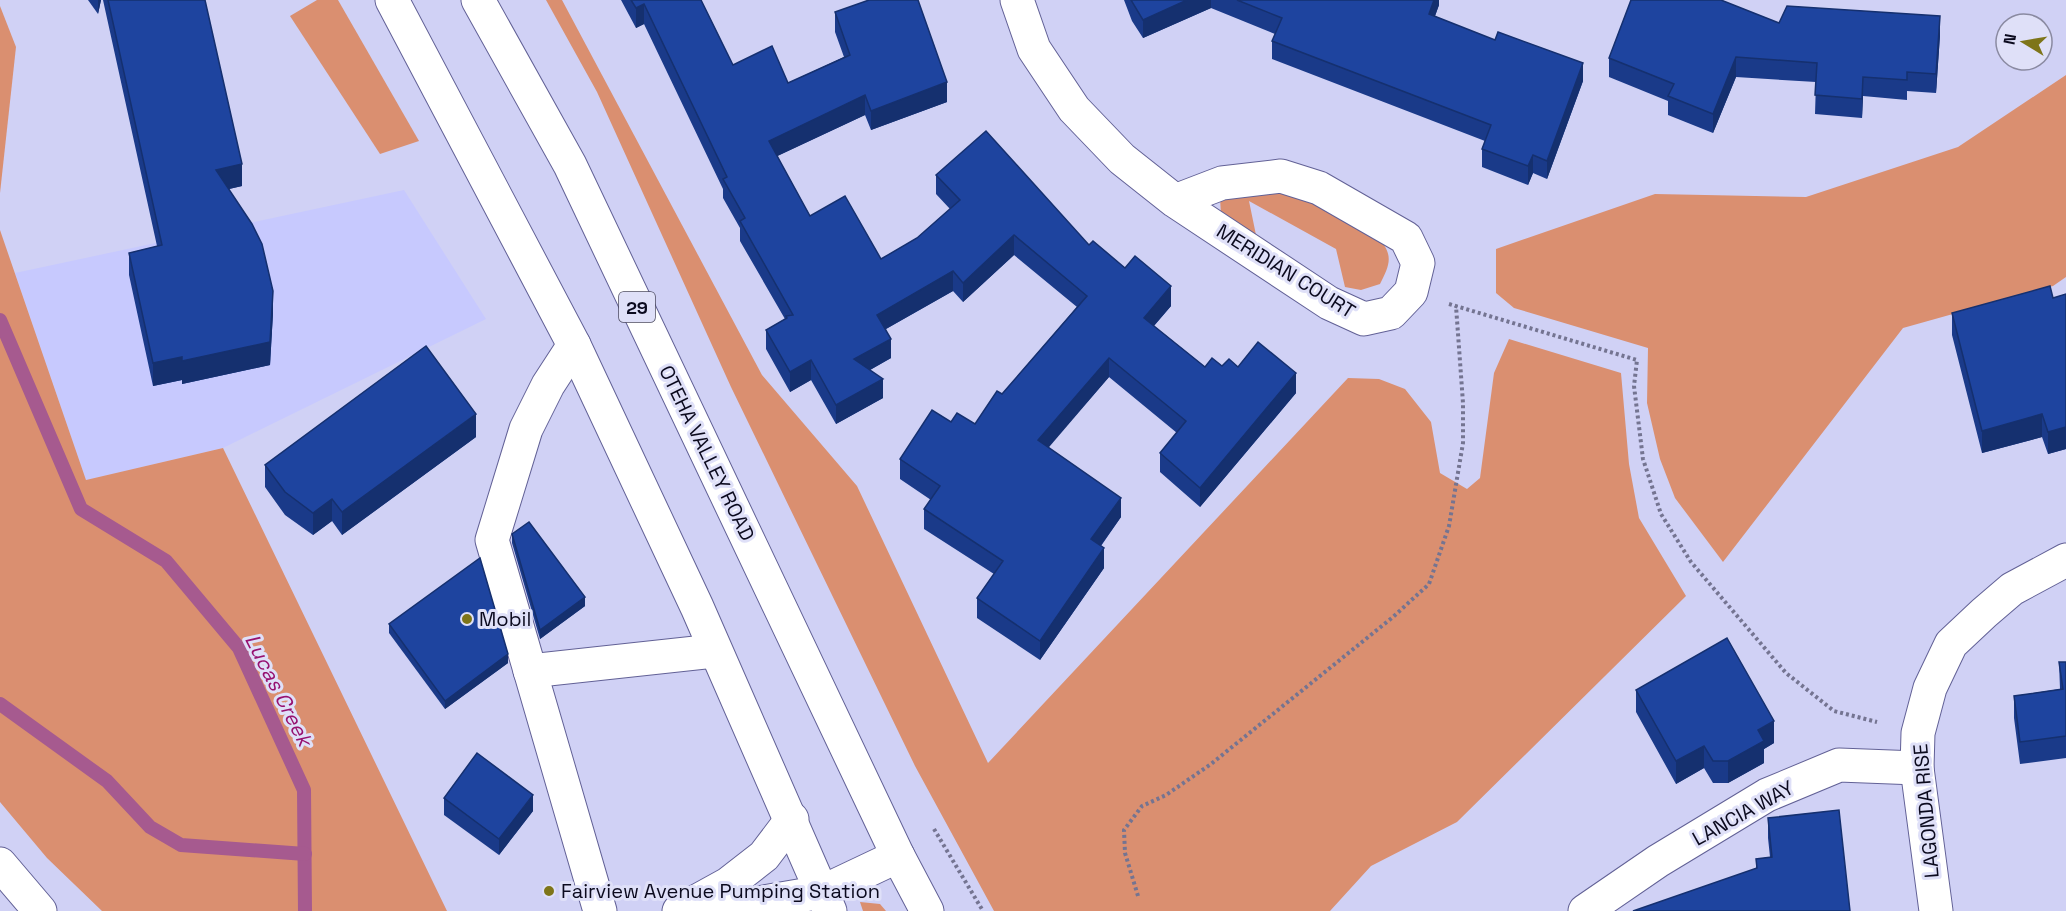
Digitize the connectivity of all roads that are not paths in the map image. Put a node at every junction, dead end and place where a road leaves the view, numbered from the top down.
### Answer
1 (392, 0) edge
2 (478, 0) edge
3 (1017, 0) edge
4 (1175, 201) junction
5 (574, 345) junction
6 (2066, 560) edge
7 (714, 651) junction
8 (530, 671) junction
9 (1917, 768) junction
10 (792, 819) junction
11 (898, 856) junction
12 (0, 864) edge
13 (826, 901) edge
14 (40, 911) edge
15 (600, 911) edge
16 (680, 911) edge
17 (711, 911) edge
18 (927, 911) edge
19 (1585, 911) edge
20 (1936, 911) edge

1 - 5 street
2 - 11 street, OTEHA VALLEY ROAD / 29
3 - 4 street, MERIDIAN COURT
4 - 4 street, MERIDIAN COURT
5 - 7 street
5 - 8 street
6 - 9 street, LAGONDA RISE
7 - 8 street
7 - 10 street
8 - 15 street
9 - 19 street, LANCIA WAY
9 - 20 street, LAGONDA RISE
10 - 13 street
10 - 16 street
11 - 13 street
11 - 18 street, OTEHA VALLEY ROAD / 29
12 - 14 street
13 - 17 street

